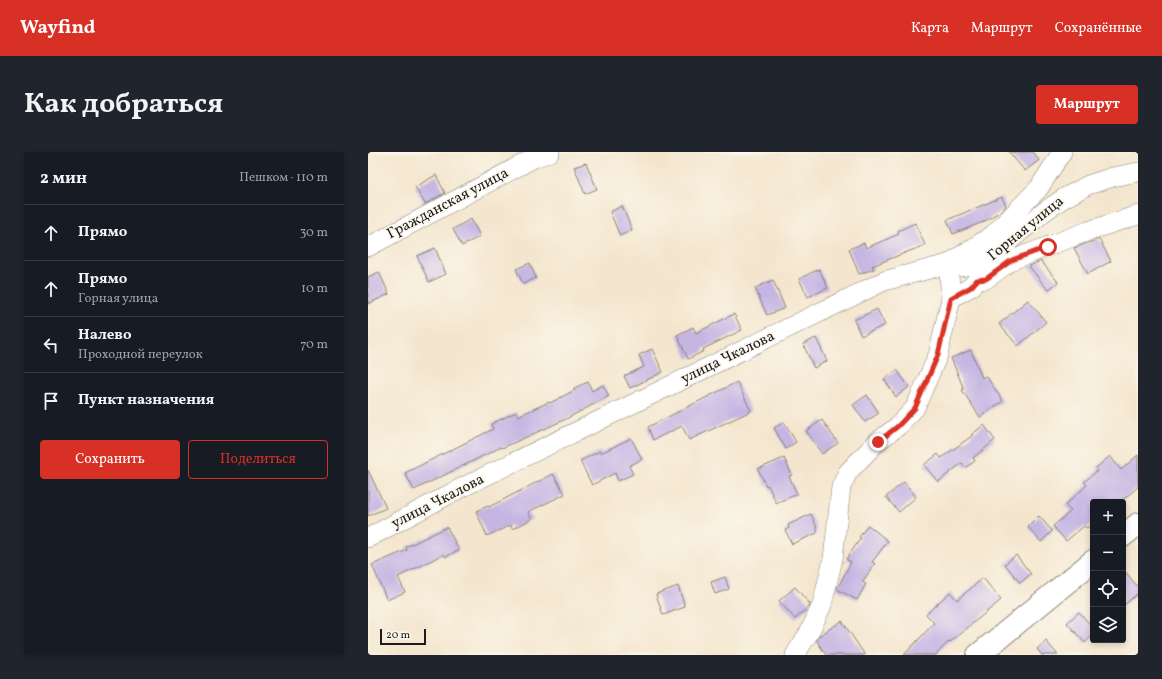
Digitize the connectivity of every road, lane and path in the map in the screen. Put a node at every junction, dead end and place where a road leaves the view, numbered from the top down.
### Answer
1 (550, 152) edge
2 (1062, 152) edge
3 (1137, 176) edge
4 (1138, 215) edge
5 (368, 247) edge
6 (984, 262) junction
7 (948, 264) junction
8 (977, 280) junction
9 (951, 298) junction
10 (1138, 524) edge
11 (1124, 535) edge
12 (368, 538) edge
13 (1090, 563) edge
14 (796, 655) edge
15 (978, 655) edge

1 - 5 street, Гражданская улица
2 - 7 street, улица Чкалова
3 - 6 street, Горная улица
4 - 8 street
6 - 7 street
6 - 8 street, Горная улица
7 - 9 street
7 - 12 street, улица Чкалова
8 - 9 street
9 - 14 street
10 - 11 main road
13 - 15 main road

